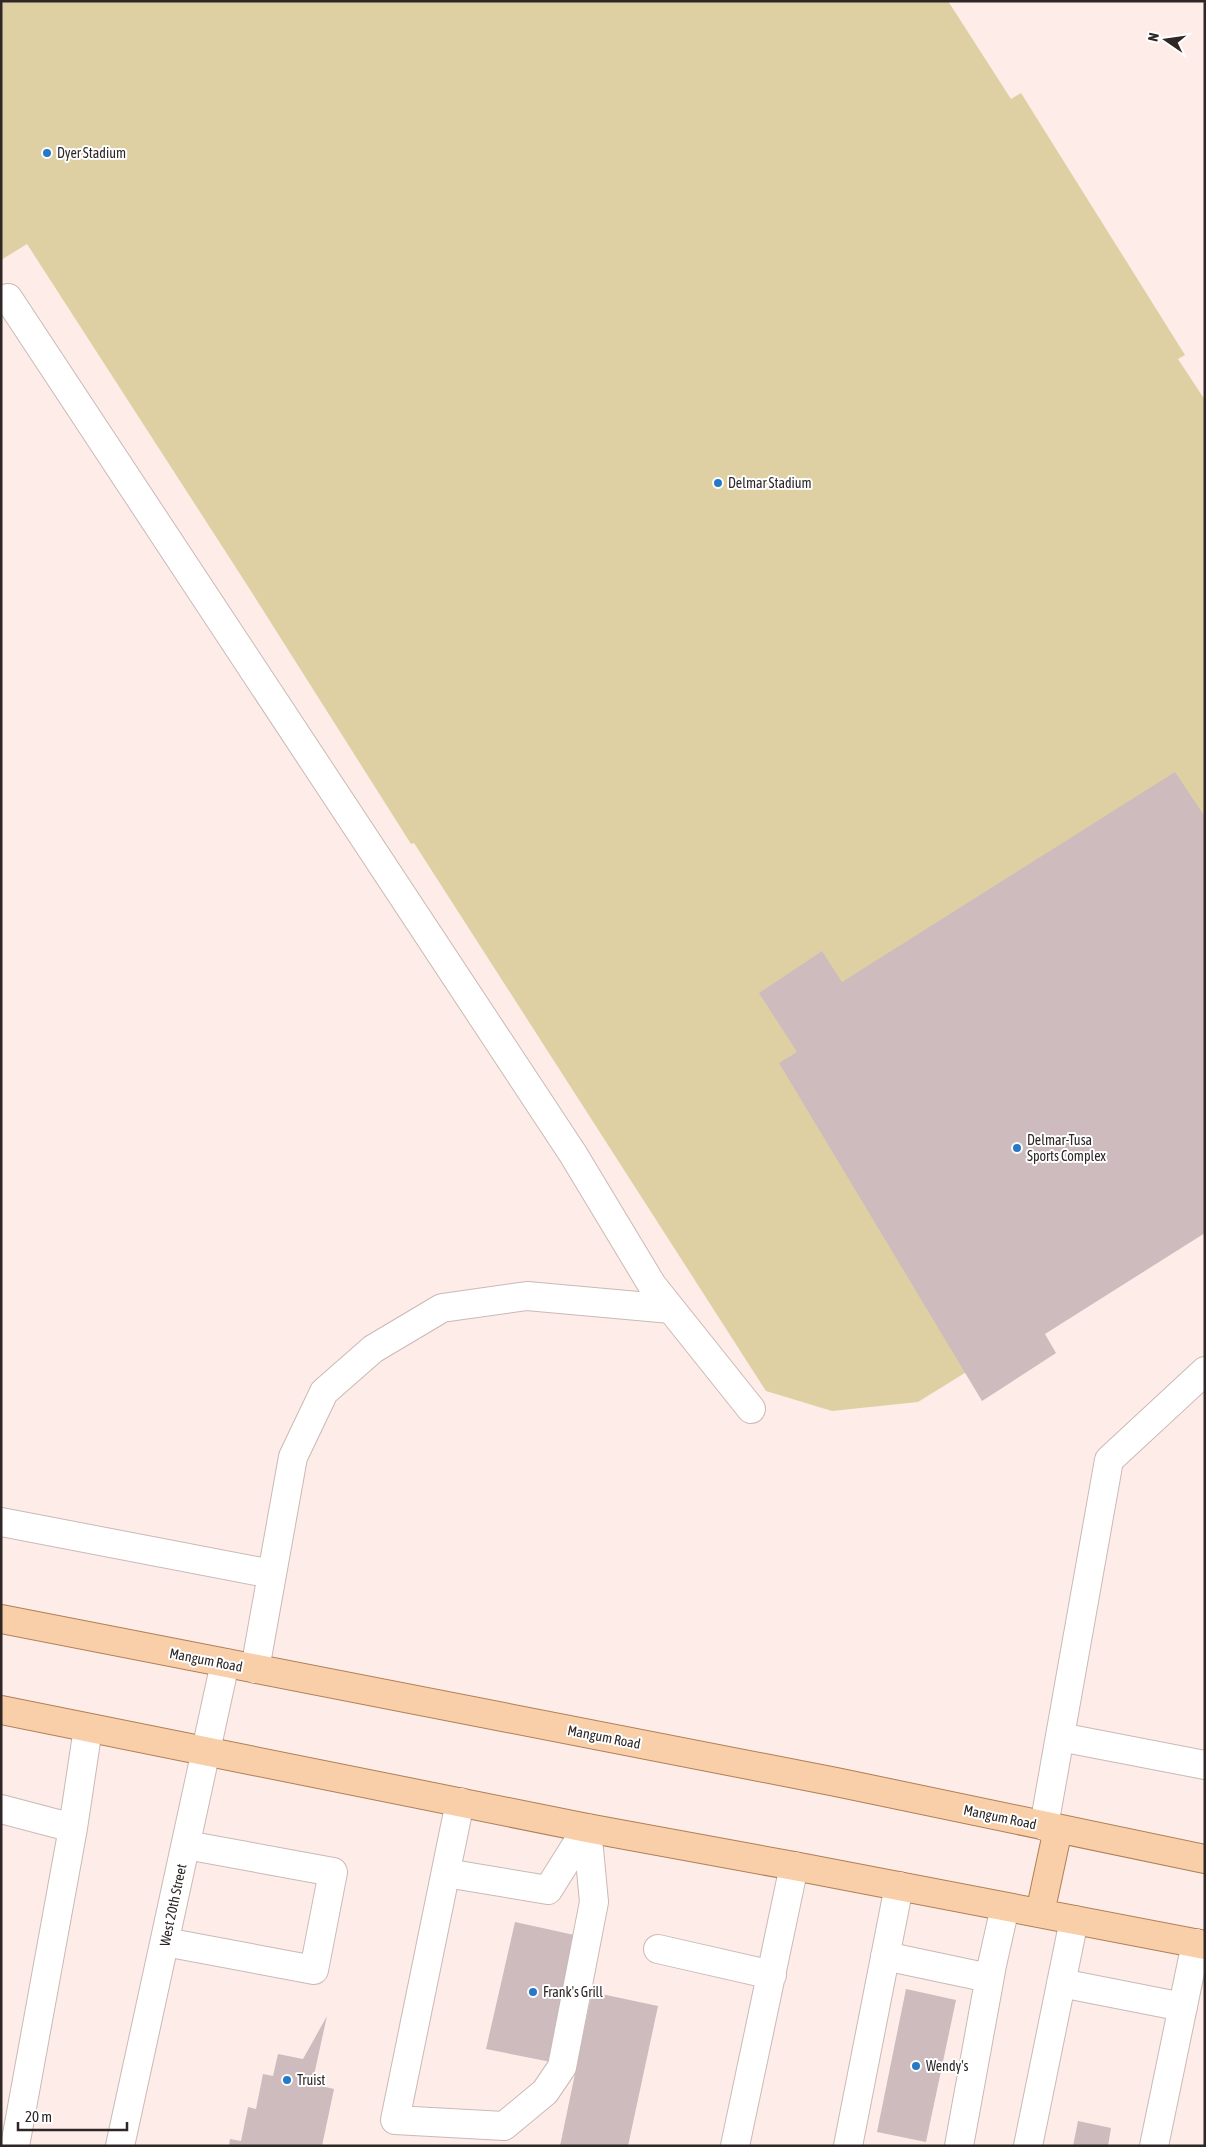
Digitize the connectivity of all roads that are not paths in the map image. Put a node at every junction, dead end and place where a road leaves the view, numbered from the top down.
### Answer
1 (8, 298) dead end
2 (671, 1309) junction
3 (1205, 1372) edge
4 (751, 1409) dead end
5 (1, 1522) edge
6 (272, 1574) junction
7 (1, 1619) edge
8 (225, 1663) junction
9 (255, 1669) junction
10 (1, 1710) edge
11 (88, 1728) junction
12 (1060, 1737) junction
13 (206, 1751) junction
14 (1205, 1765) edge
15 (460, 1802) junction
16 (1, 1809) edge
17 (1051, 1827) junction
18 (73, 1828) junction
19 (587, 1828) junction
20 (186, 1845) junction
21 (1205, 1859) edge
22 (794, 1866) junction
23 (446, 1873) junction
24 (899, 1886) junction
25 (1005, 1907) junction
26 (1040, 1913) junction
27 (1074, 1920) junction
28 (165, 1942) junction
29 (1200, 1944) edge
30 (658, 1949) dead end
31 (885, 1956) junction
32 (772, 1975) junction
33 (989, 1978) junction
34 (1061, 1983) junction
35 (1183, 2006) junction
36 (15, 2146) edge
37 (120, 2146) edge
38 (735, 2146) edge
39 (848, 2146) edge
40 (959, 2146) edge
41 (1028, 2146) edge
42 (1154, 2146) edge

1 - 2 street
2 - 4 street
2 - 6 street
3 - 12 street
5 - 6 street
6 - 9 street
7 - 8 main road, Mangum Road
8 - 9 main road, Mangum Road
8 - 13 street, West 20th Street
9 - 17 main road, Mangum Road
10 - 11 main road
11 - 13 main road
11 - 18 street
12 - 14 street
12 - 17 street
13 - 15 main road
13 - 20 street, West 20th Street
15 - 19 main road
15 - 23 street
16 - 18 street
17 - 21 main road, Mangum Road
17 - 26 main road
18 - 36 street
19 - 22 main road
19 - 23 street
19 - 23 street
20 - 28 street, West 20th Street
20 - 28 street
22 - 24 main road
22 - 32 street
24 - 25 main road
24 - 31 street
25 - 26 main road
25 - 33 street
26 - 27 main road
27 - 29 main road
27 - 34 street
28 - 37 street, West 20th Street
29 - 35 street
30 - 32 street
31 - 33 street
31 - 39 street
32 - 38 street
33 - 40 street
34 - 35 street
34 - 41 street
35 - 42 street

